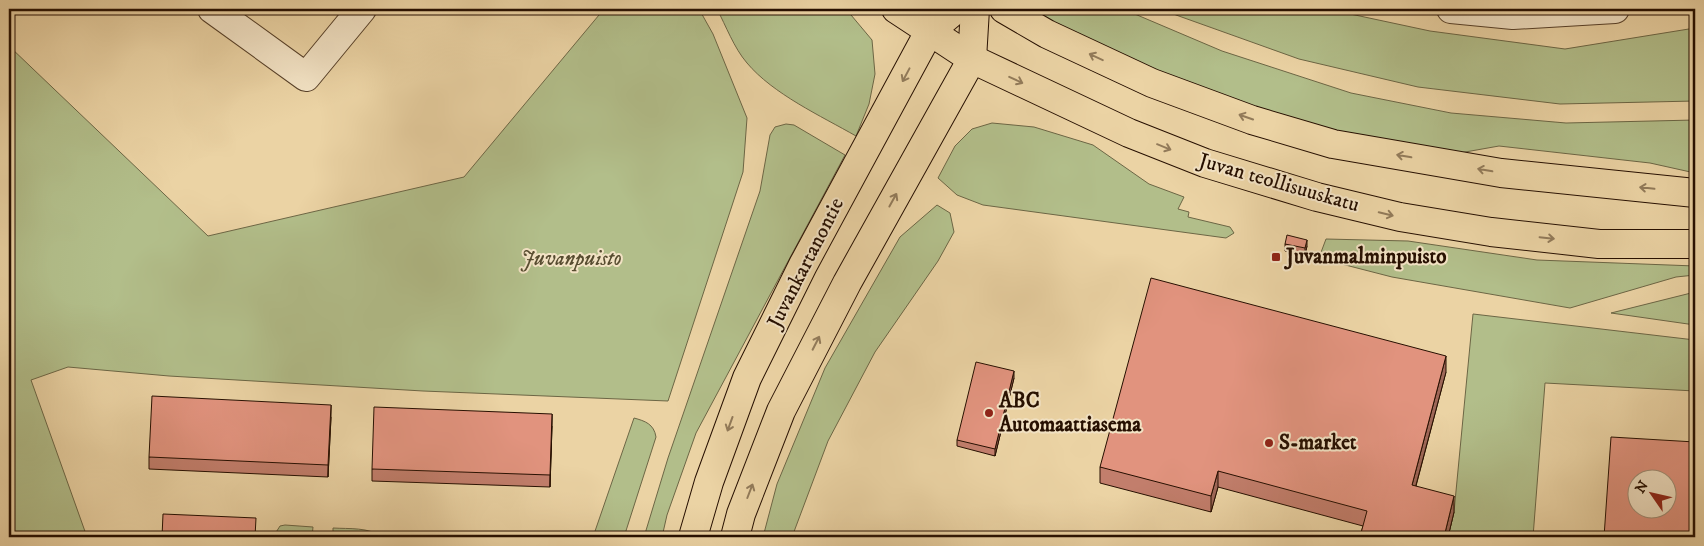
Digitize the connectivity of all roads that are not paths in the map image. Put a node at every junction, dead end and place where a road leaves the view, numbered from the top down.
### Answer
1 (212, 9) edge
2 (362, 9) edge
3 (896, 9) edge
4 (956, 9) edge
5 (975, 9) edge
6 (1004, 9) edge
7 (1451, 9) edge
8 (1615, 9) edge
9 (929, 32) junction
10 (972, 59) junction
11 (1695, 193) edge
12 (1695, 244) edge
13 (693, 537) edge
14 (735, 537) edge

1 - 2 street
3 - 9 main road, Juvan teollisuuskatu
4 - 9 main road, Juvankartanontie
5 - 10 main road
11 -> 6 main road
7 - 8 street
9 - 10 main road, Juvan teollisuuskatu
9 -> 13 main road, Juvankartanontie
10 -> 12 main road, Juvan teollisuuskatu
14 -> 10 main road

